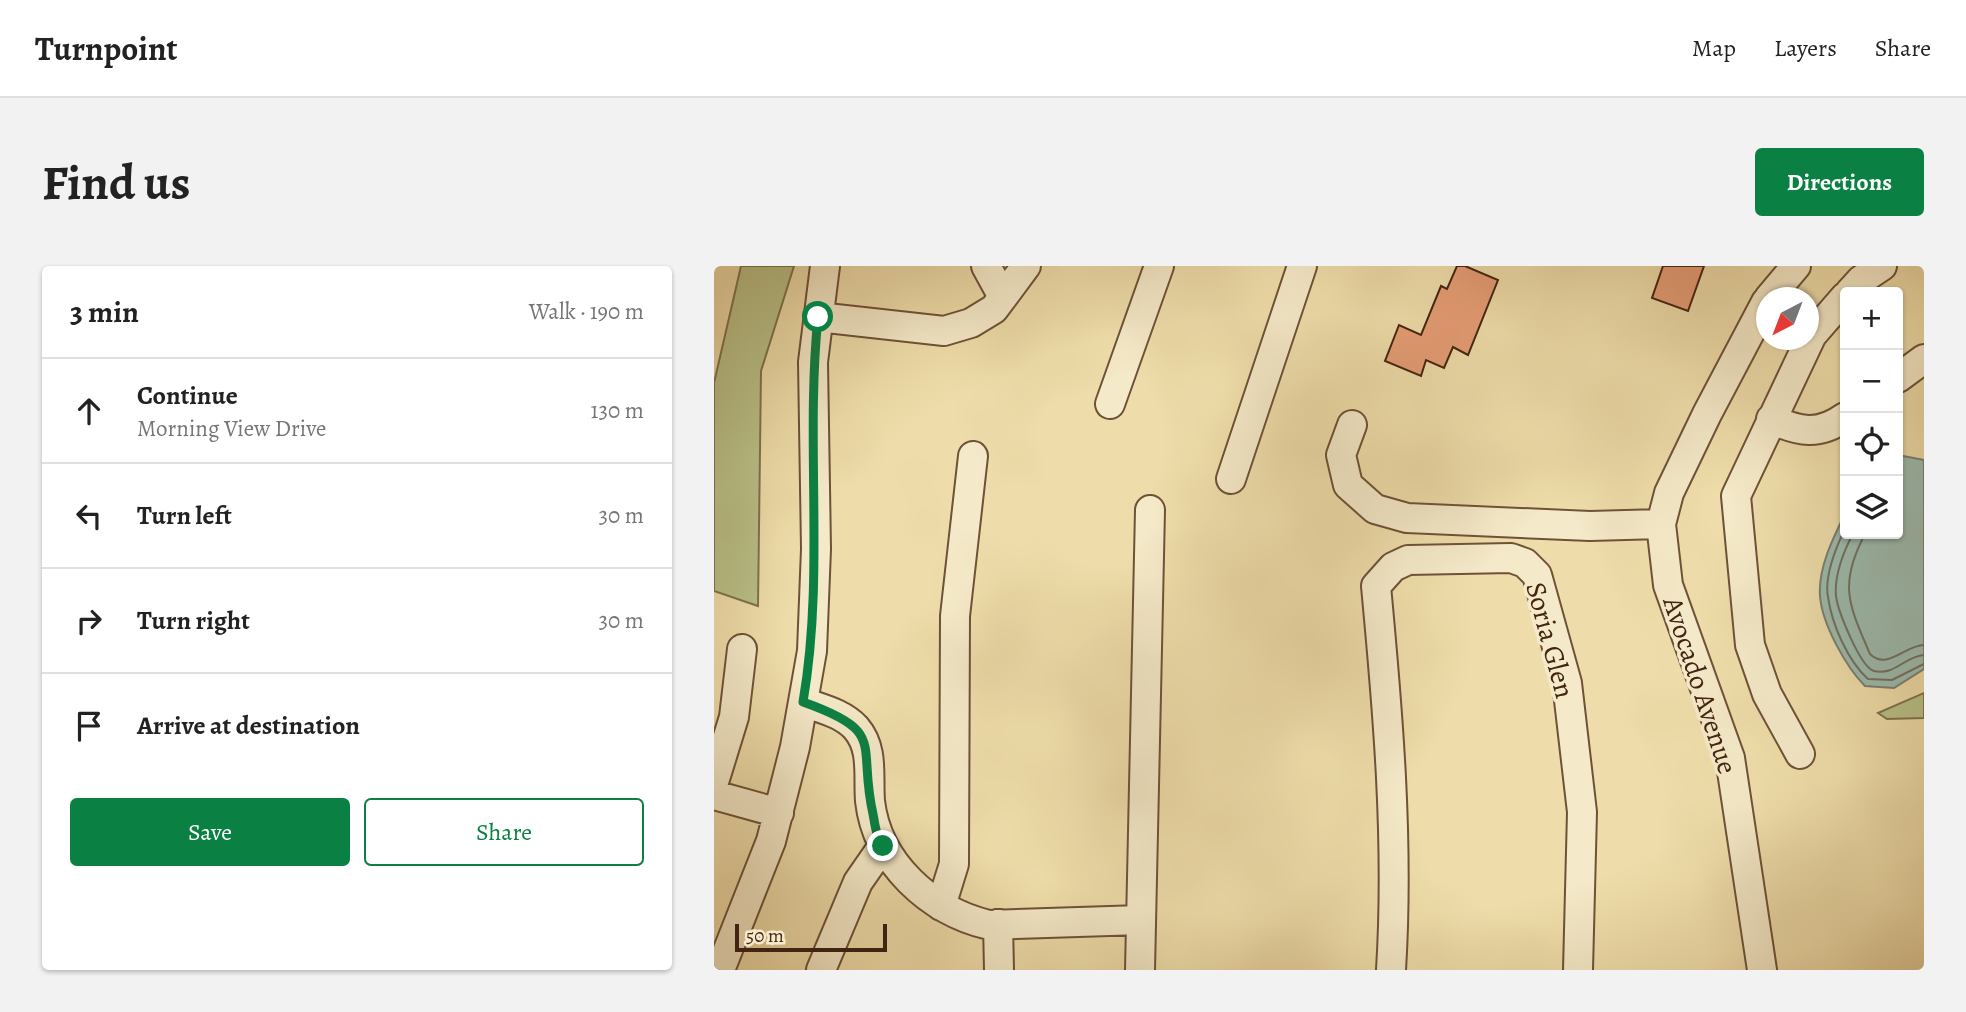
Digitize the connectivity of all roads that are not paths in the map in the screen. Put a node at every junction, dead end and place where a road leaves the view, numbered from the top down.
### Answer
1 (825, 266) edge
2 (986, 266) edge
3 (1026, 266) edge
4 (1159, 266) edge
5 (1302, 266) edge
6 (1796, 266) edge
7 (1882, 266) edge
8 (1778, 287) edge
9 (1855, 287) edge
10 (1003, 297) junction
11 (1840, 303) edge
12 (818, 317) junction
13 (1756, 321) edge
14 (1924, 359) edge
15 (1903, 374) edge
16 (1110, 404) dead end
17 (1771, 419) junction
18 (1840, 420) edge
19 (1352, 425) dead end
20 (973, 456) dead end
21 (1231, 479) dead end
22 (1150, 510) dead end
23 (1661, 524) junction
24 (742, 649) dead end
25 (803, 702) junction
26 (1800, 754) dead end
27 (714, 782) edge
28 (714, 796) edge
29 (779, 813) junction
30 (883, 846) junction
31 (941, 906) junction
32 (1141, 920) junction
33 (998, 925) junction
34 (720, 970) edge
35 (821, 970) edge
36 (999, 970) edge
37 (1140, 970) edge
38 (1391, 970) edge
39 (1578, 970) edge
40 (1762, 970) edge

1 - 12 street
2 - 10 street
3 - 10 street
4 - 16 street
5 - 21 street
6 - 8 street
7 - 9 street
10 - 12 street
11 - 17 street
12 - 25 street
13 - 23 street, Avocado Avenue
14 - 15 street
17 - 18 street
17 - 26 street
19 - 23 street
20 - 31 street
22 - 32 street
23 - 40 street, Avocado Avenue
24 - 27 street
25 - 29 street
25 - 30 street
28 - 29 street
29 - 34 street
30 - 31 street
30 - 35 street
31 - 33 street
32 - 33 street
32 - 37 street
33 - 36 street
38 - 39 street, Soria Glen

